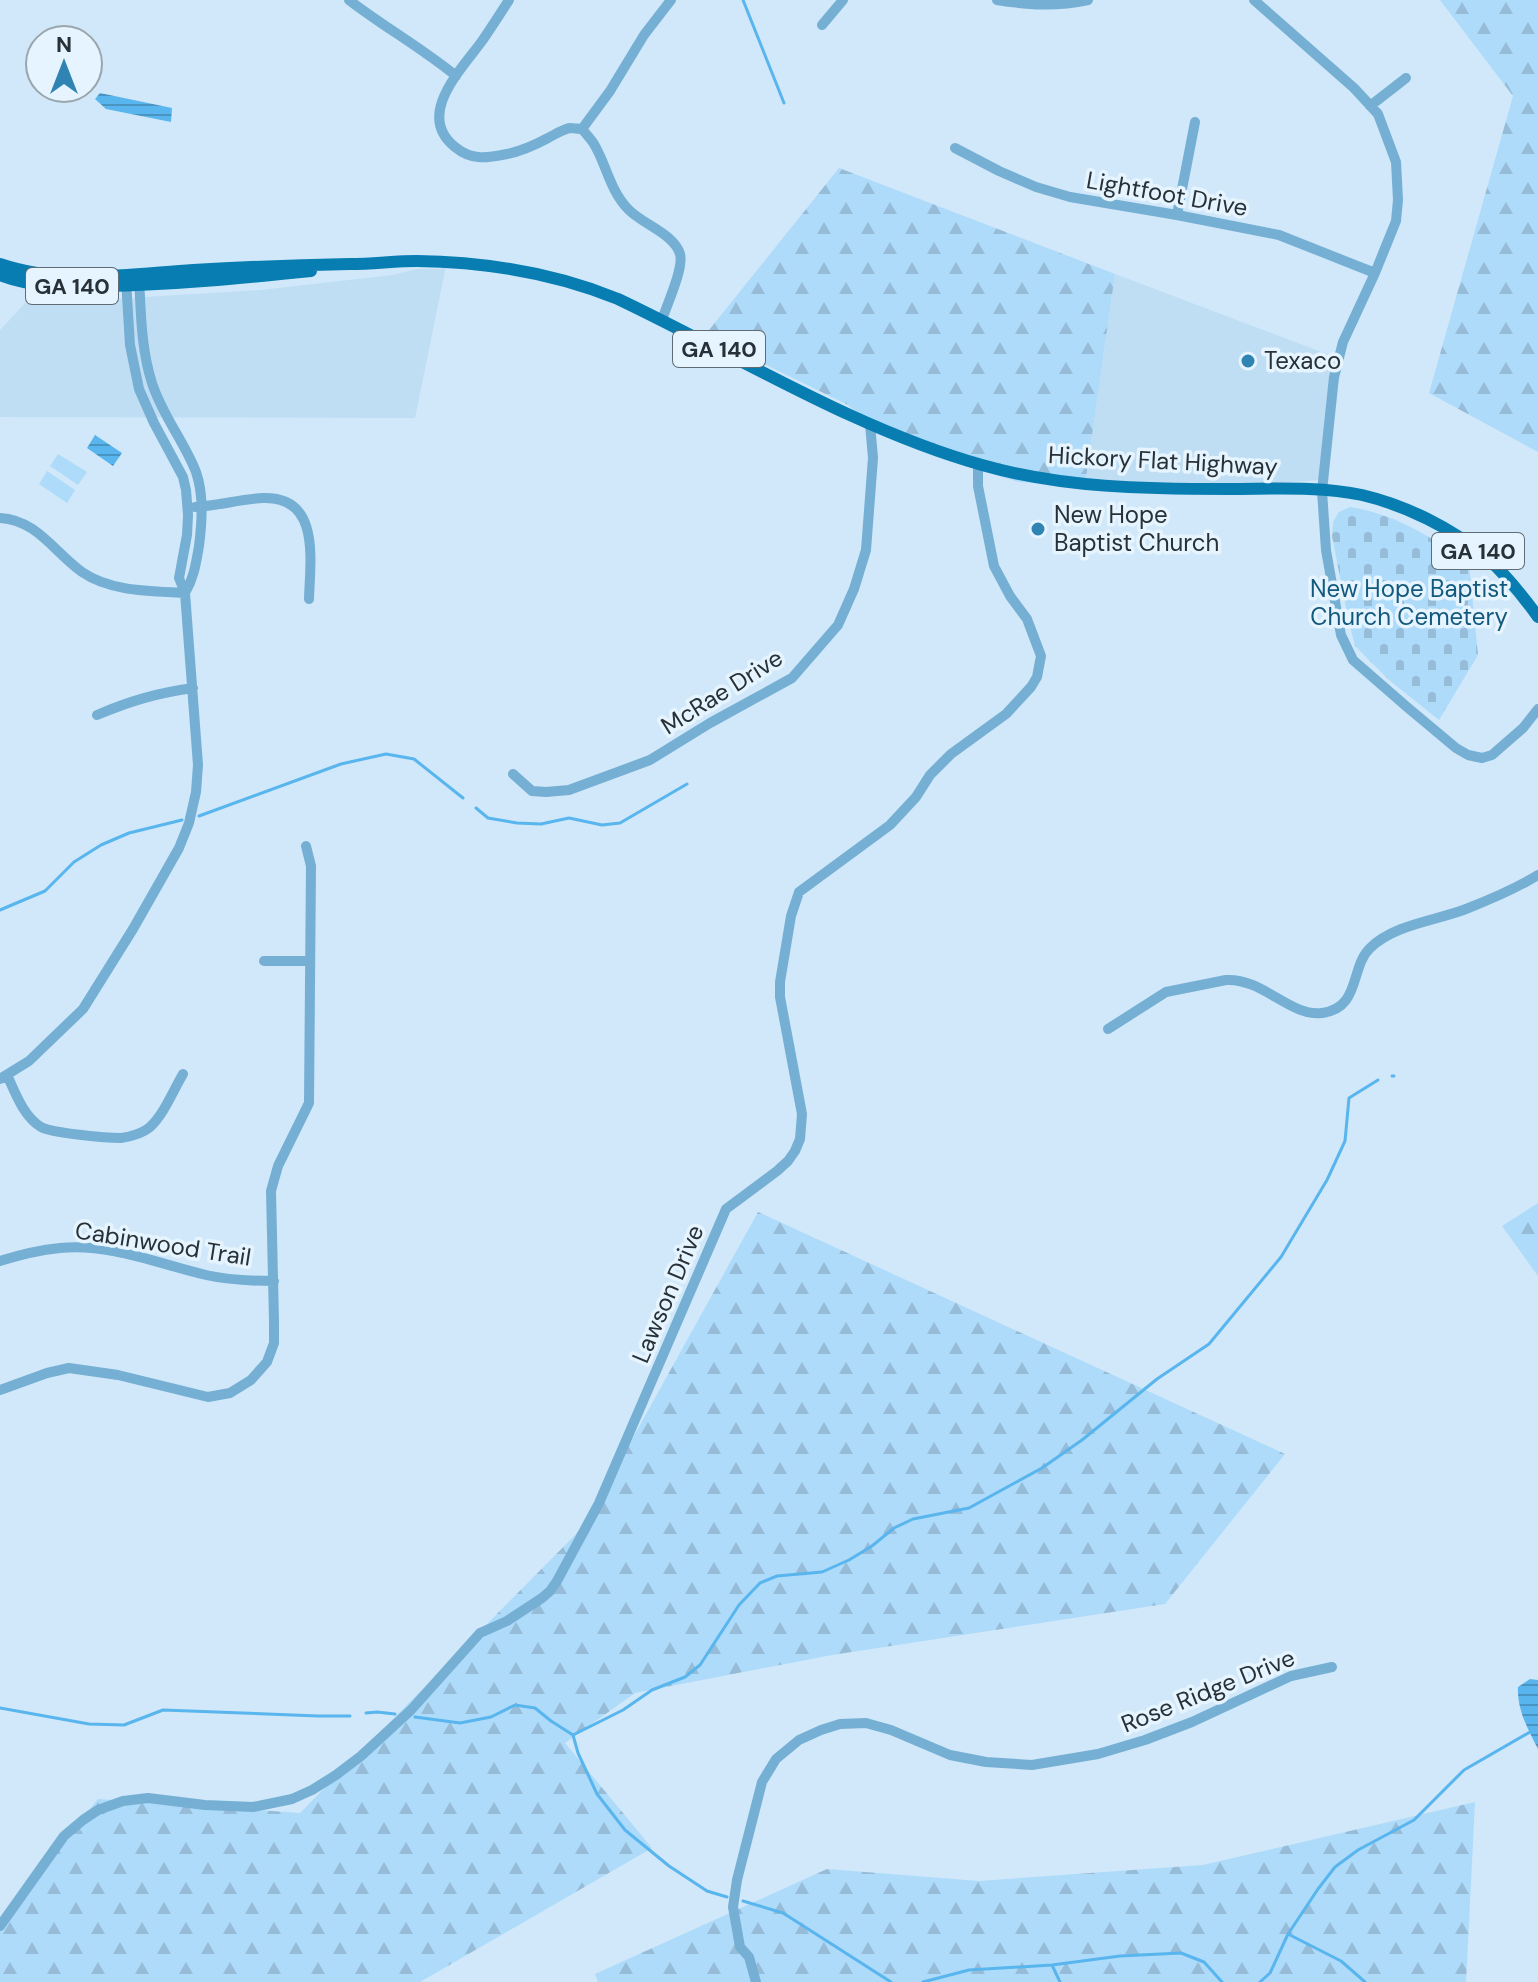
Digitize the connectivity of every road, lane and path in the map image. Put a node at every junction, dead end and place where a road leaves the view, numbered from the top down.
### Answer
1 (349, 0) edge
2 (509, 0) edge
3 (671, 0) edge
4 (843, 0) edge
5 (997, 0) edge
6 (1088, 0) edge
7 (1254, 0) edge
8 (822, 25) dead end
9 (456, 76) junction
10 (1406, 78) dead end
11 (1370, 106) junction
12 (1195, 122) dead end
13 (582, 129) junction
14 (955, 148) dead end
15 (1177, 215) junction
16 (0, 264) edge
17 (1375, 273) junction
18 (0, 275) edge
19 (133, 280) junction
20 (662, 320) junction
21 (870, 424) junction
22 (978, 464) junction
23 (1322, 491) junction
24 (202, 507) junction
25 (188, 508) junction
26 (0, 518) edge
27 (185, 593) junction
28 (309, 599) dead end
29 (1538, 617) edge
30 (193, 688) junction
31 (1538, 709) edge
32 (97, 715) dead end
33 (513, 774) dead end
34 (306, 846) dead end
35 (1538, 875) edge
36 (264, 961) dead end
37 (310, 961) junction
38 (1108, 1029) dead end
39 (183, 1074) dead end
40 (4, 1077) edge
41 (0, 1261) edge
42 (274, 1281) junction
43 (0, 1390) edge
44 (1332, 1667) dead end
45 (0, 1926) edge
46 (756, 1982) edge

1 - 9 street
2 - 9 street
3 - 13 street
4 - 8 street
5 - 6 street
7 - 11 street
9 - 13 street
10 - 11 street
11 - 17 street
12 - 15 street
13 - 20 street
14 - 15 street, Lightfoot Drive
15 - 17 street, Lightfoot Drive
16 - 19 main road, Hickory Flat Highway / GA 140
17 - 23 street
18 - 19 main road, Hickory Flat Highway / GA 140
19 - 20 main road, Hickory Flat Highway / GA 140
19 - 24 street
19 - 25 street
20 - 21 main road, Hickory Flat Highway / GA 140
21 - 22 main road, Hickory Flat Highway / GA 140
21 - 33 street, McRae Drive
22 - 23 main road, Hickory Flat Highway / GA 140
22 - 45 street, Lawson Drive
23 - 29 main road, Hickory Flat Highway / GA 140
23 - 31 street
24 - 25 street
24 - 27 street
24 - 28 street
25 - 27 street
26 - 27 street
27 - 30 street
30 - 32 street
30 - 40 street
34 - 37 street
35 - 38 street
36 - 37 street
37 - 42 street
39 - 40 street
41 - 42 street, Cabinwood Trail
42 - 43 street
44 - 46 street, Rose Ridge Drive

